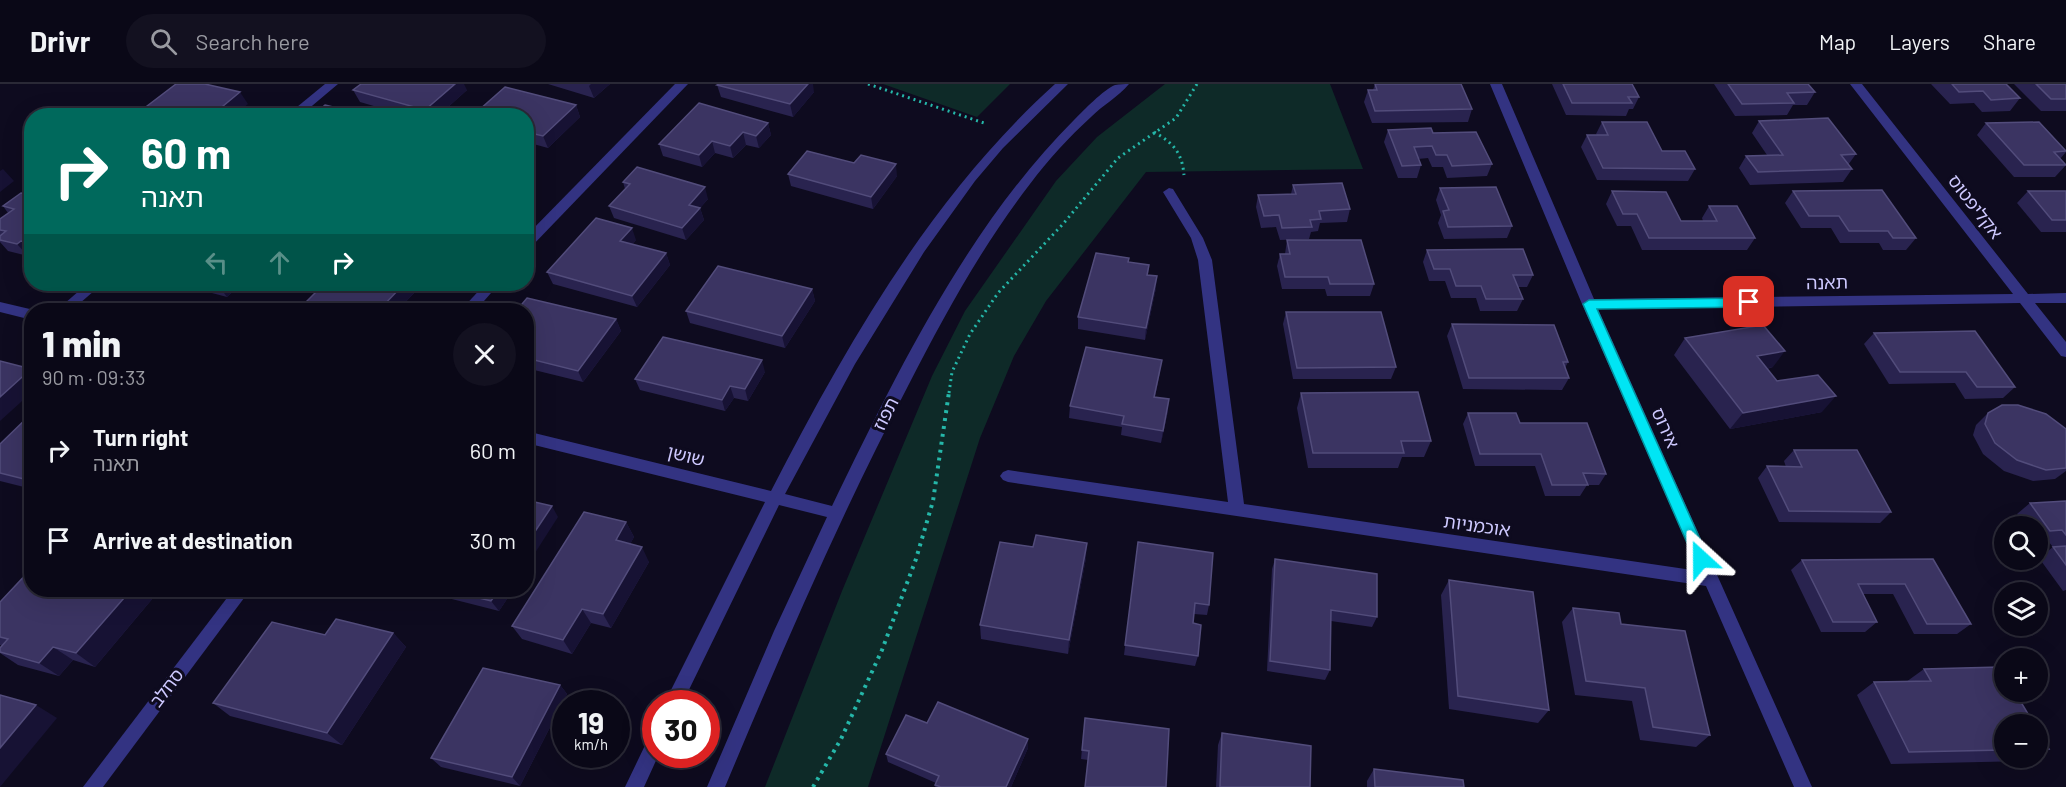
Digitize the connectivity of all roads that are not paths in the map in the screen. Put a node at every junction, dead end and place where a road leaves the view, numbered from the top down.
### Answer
1 (332, 84) edge
2 (682, 84) edge
3 (1062, 84) edge
4 (1123, 84) edge
5 (1496, 84) edge
6 (1856, 84) edge
7 (302, 108) edge
8 (1169, 192) dead end
9 (534, 235) edge
10 (87, 291) edge
11 (486, 291) edge
12 (2024, 298) junction
13 (2066, 298) edge
14 (72, 303) edge
15 (474, 303) edge
16 (1589, 304) junction
17 (0, 307) edge
18 (24, 313) edge
19 (2066, 352) edge
20 (534, 439) edge
21 (1008, 476) dead end
22 (775, 498) junction
23 (1237, 510) junction
24 (836, 513) junction
25 (1711, 580) junction
26 (237, 597) edge
27 (680, 690) edge
28 (643, 768) edge
29 (92, 787) edge
30 (634, 787) edge
31 (716, 787) edge
32 (1803, 787) edge

1 - 7 street
2 - 9 street
3 - 22 street
4 - 24 street, תפוז
5 - 16 street, אירוס
6 - 12 street, אקליפטוס
8 - 23 street
10 - 14 street
11 - 15 street
12 - 13 street, תאנה
12 - 16 street, תאנה
12 - 19 street, אקליפטוס
16 - 25 street, אירוס
17 - 18 street
20 - 22 street, שושן
21 - 23 street, אוכמניות
22 - 24 street, שושן
22 - 27 street
23 - 25 street, אוכמניות
24 - 31 street, תפוז
25 - 32 street, אירוס
26 - 29 street, סחלב
28 - 30 street

